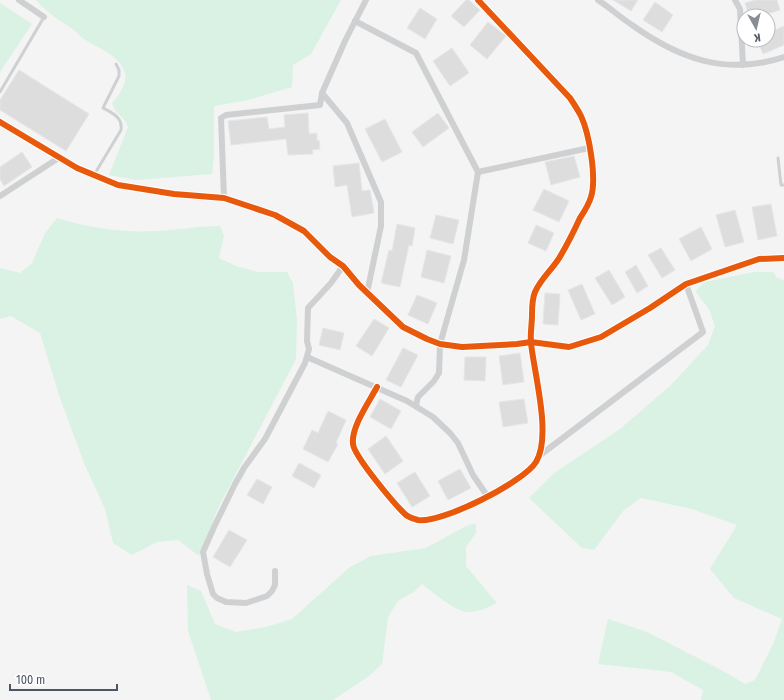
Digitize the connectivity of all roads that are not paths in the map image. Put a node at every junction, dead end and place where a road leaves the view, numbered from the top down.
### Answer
1 (19, 0) edge
2 (366, 0) edge
3 (478, 0) edge
4 (598, 0) edge
5 (735, 0) edge
6 (44, 17) joint
7 (355, 21) junction
8 (784, 57) edge
9 (116, 64) dead end
10 (743, 65) junction
11 (0, 92) edge
12 (322, 93) junction
13 (0, 122) edge
14 (589, 148) junction
15 (60, 157) junction
16 (778, 158) dead end
17 (478, 172) junction
18 (94, 175) junction
19 (784, 185) edge
20 (0, 196) edge
21 (224, 198) junction
22 (784, 258) edge
23 (342, 266) junction
24 (686, 284) junction
25 (367, 293) junction
26 (531, 342) junction
27 (440, 344) junction
28 (307, 357) junction
29 (376, 387) junction
30 (416, 405) junction
31 (539, 456) junction
32 (488, 497) junction
33 (275, 571) dead end

1 - 6 street
2 - 7 street
3 - 14 street
4 - 10 street
5 - 10 street
6 - 11 lane
7 - 12 street
7 - 17 street
8 - 10 street
9 - 18 lane
12 - 21 street
12 - 25 street
13 - 15 street
14 - 17 street
14 - 26 street
15 - 18 street
15 - 20 street
16 - 19 lane
17 - 27 street
18 - 21 street
21 - 23 street
22 - 24 street
23 - 25 street
23 - 28 street
24 - 26 street
24 - 31 street
25 - 27 street
26 - 27 street
26 - 31 street
27 - 30 street
28 - 29 street
28 - 33 street
29 - 30 street
29 - 32 street
30 - 32 street
31 - 32 street

